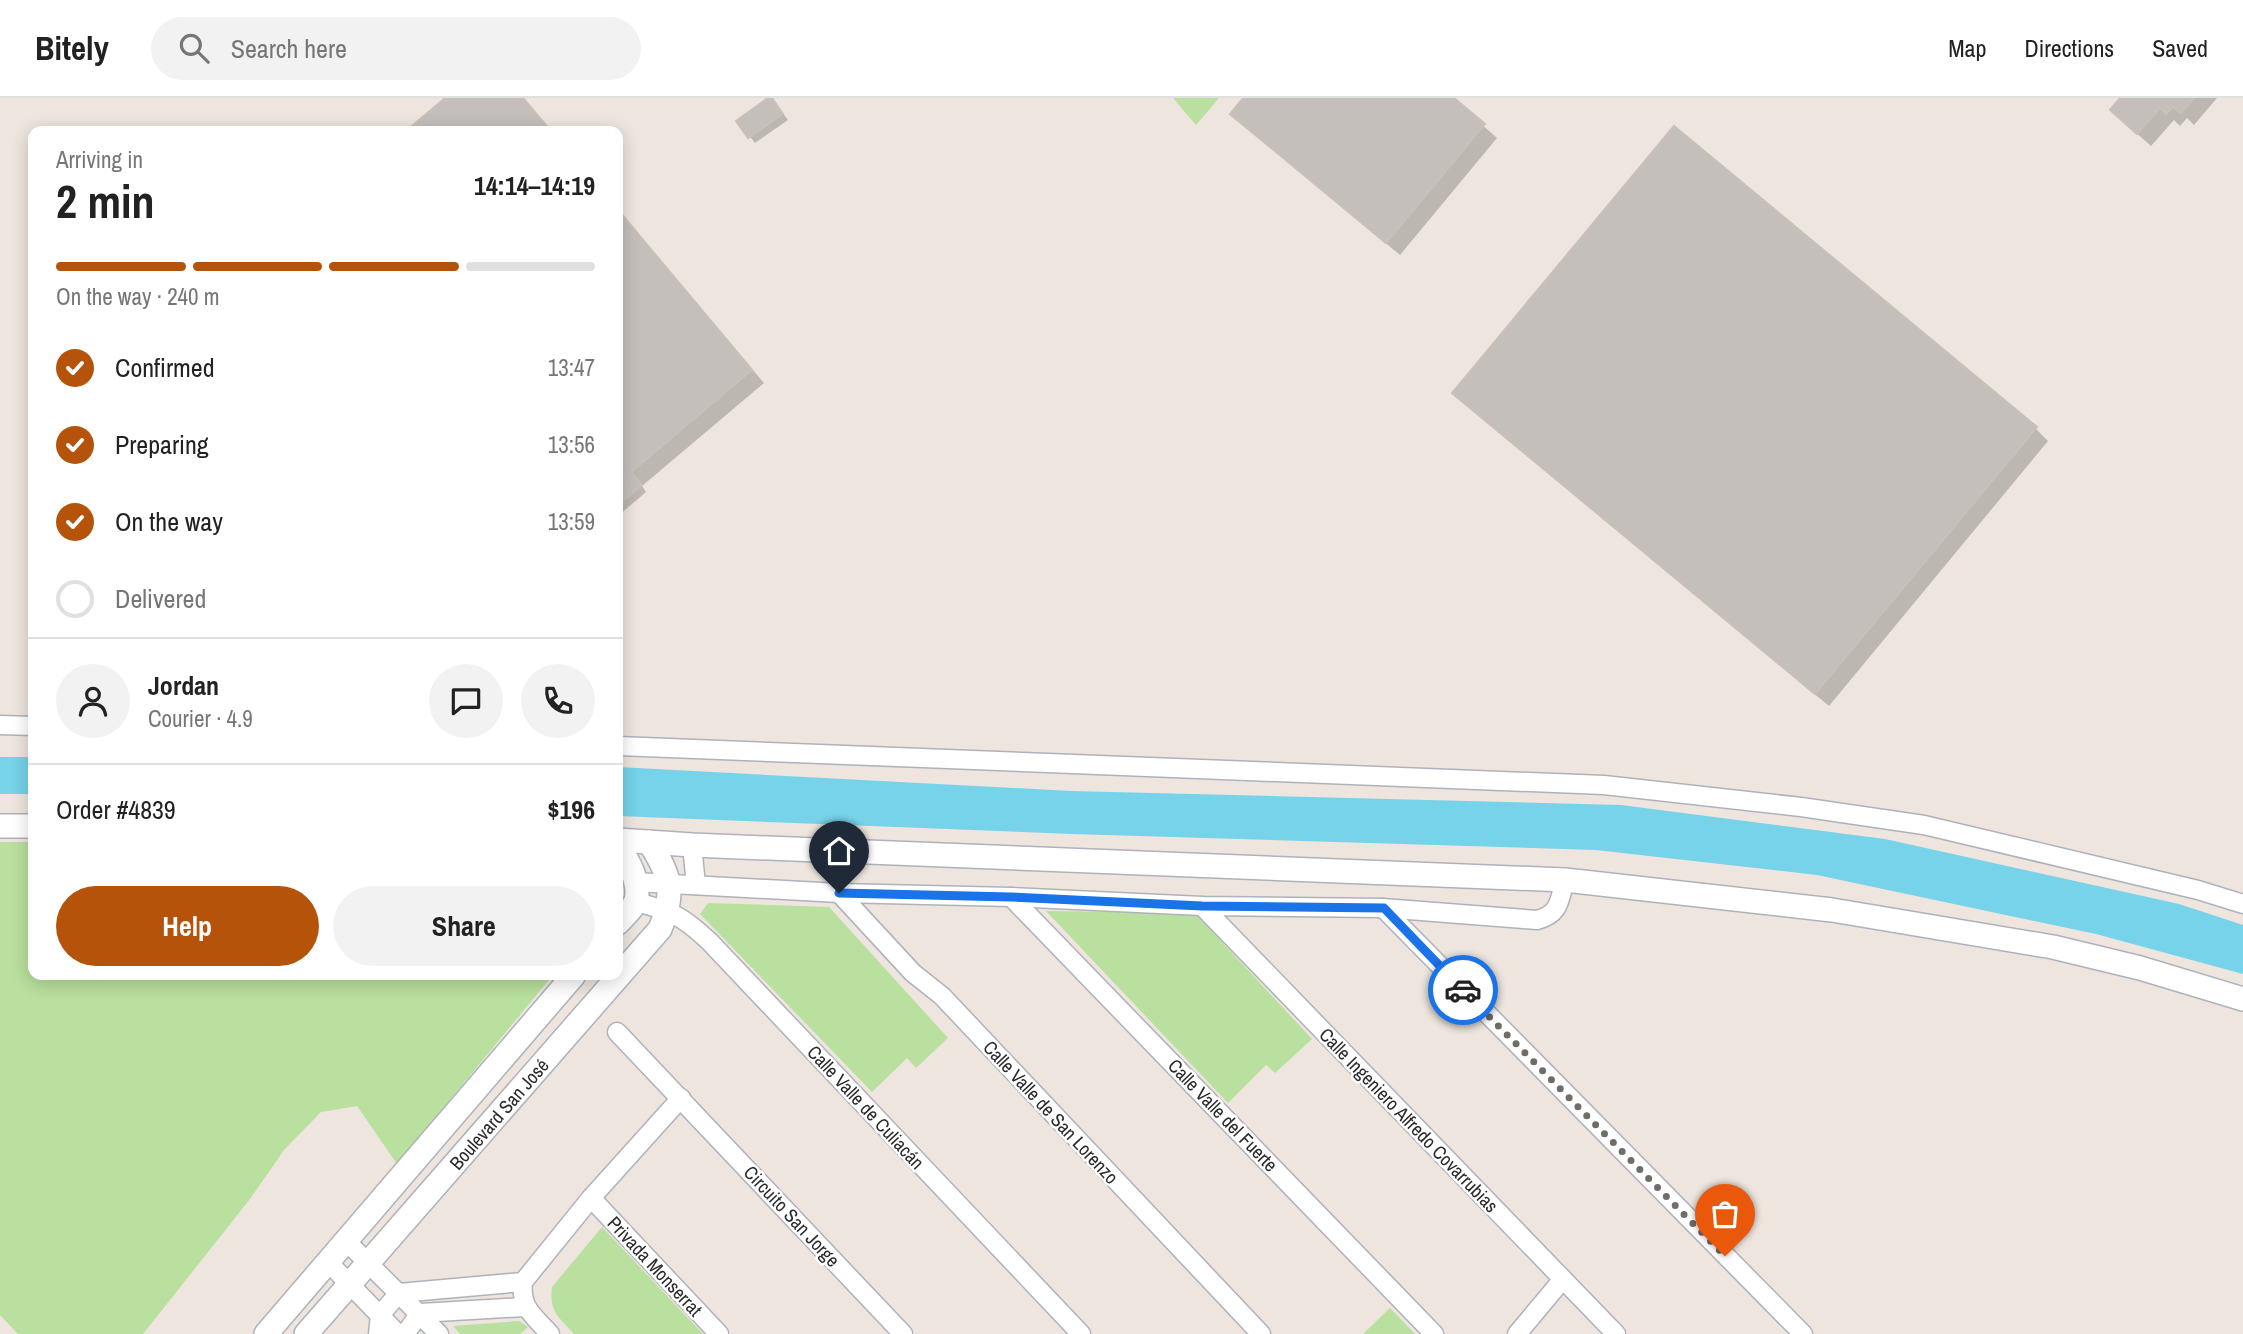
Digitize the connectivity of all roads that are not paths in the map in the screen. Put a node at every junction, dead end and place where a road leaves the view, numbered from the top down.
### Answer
1 (0, 725) edge
2 (28, 726) edge
3 (623, 746) edge
4 (0, 826) edge
5 (28, 826) edge
6 (623, 842) edge
7 (649, 842) junction
8 (692, 845) junction
9 (623, 851) edge
10 (1565, 880) junction
11 (670, 884) junction
12 (696, 885) junction
13 (636, 892) junction
14 (839, 893) junction
15 (1011, 897) junction
16 (2243, 904) edge
17 (1202, 906) junction
18 (1384, 908) junction
19 (668, 910) junction
20 (623, 914) edge
21 (623, 972) edge
22 (570, 980) edge
23 (616, 980) edge
24 (2243, 999) edge
25 (617, 1032) dead end
26 (681, 1098) junction
27 (591, 1198) junction
28 (346, 1241) junction
29 (328, 1262) junction
30 (369, 1264) junction
31 (1563, 1279) junction
32 (523, 1282) junction
33 (350, 1284) junction
34 (470, 1286) junction
35 (398, 1293) junction
36 (526, 1307) junction
37 (472, 1311) junction
38 (420, 1313) junction
39 (380, 1315) junction
40 (266, 1334) edge
41 (306, 1334) edge
42 (378, 1334) edge
43 (398, 1334) edge
44 (405, 1334) edge
45 (439, 1334) edge
46 (550, 1334) edge
47 (719, 1334) edge
48 (903, 1334) edge
49 (1082, 1334) edge
50 (1261, 1334) edge
51 (1434, 1334) edge
52 (1517, 1334) edge
53 (1616, 1334) edge
54 (1803, 1334) edge

1 - 2 street
3 - 16 street
4 - 5 street
6 - 7 street
7 - 8 street
7 - 11 street, Boulevard San José
8 - 10 street
8 - 12 street
9 - 13 street
10 - 18 street
10 - 24 street
11 - 12 street
11 - 13 street
11 - 19 street, Boulevard San José
12 - 14 street
13 - 19 street, Calle Valle de Culiacán
13 - 20 street
14 - 15 street
14 - 50 street, Calle Valle de San Lorenzo
15 - 17 street
15 - 51 street, Calle Valle del Fuerte
17 - 18 street
17 - 31 street, Calle Ingeniero Alfredo Covarrubias
18 - 54 street
19 - 21 street, Boulevard San José
19 - 49 street, Calle Valle de Culiacán
22 - 28 street, Boulevard San José
23 - 30 street, Boulevard San José
25 - 26 street, Circuito San Jorge
26 - 27 street
26 - 48 street, Circuito San Jorge
27 - 32 street
27 - 47 street, Privada Monserrat
28 - 29 street, Boulevard San José
28 - 30 street
29 - 33 street
29 - 40 street, Boulevard San José
30 - 33 street, Boulevard San José
30 - 35 street
31 - 52 street
31 - 53 street, Calle Ingeniero Alfredo Covarrubias
32 - 34 street
32 - 36 street
33 - 39 street
33 - 41 street, Boulevard San José
34 - 35 street
34 - 37 street
35 - 38 street
35 - 39 street
36 - 37 street
36 - 46 street
37 - 38 street
38 - 44 street
38 - 45 street
39 - 42 street
39 - 43 street

